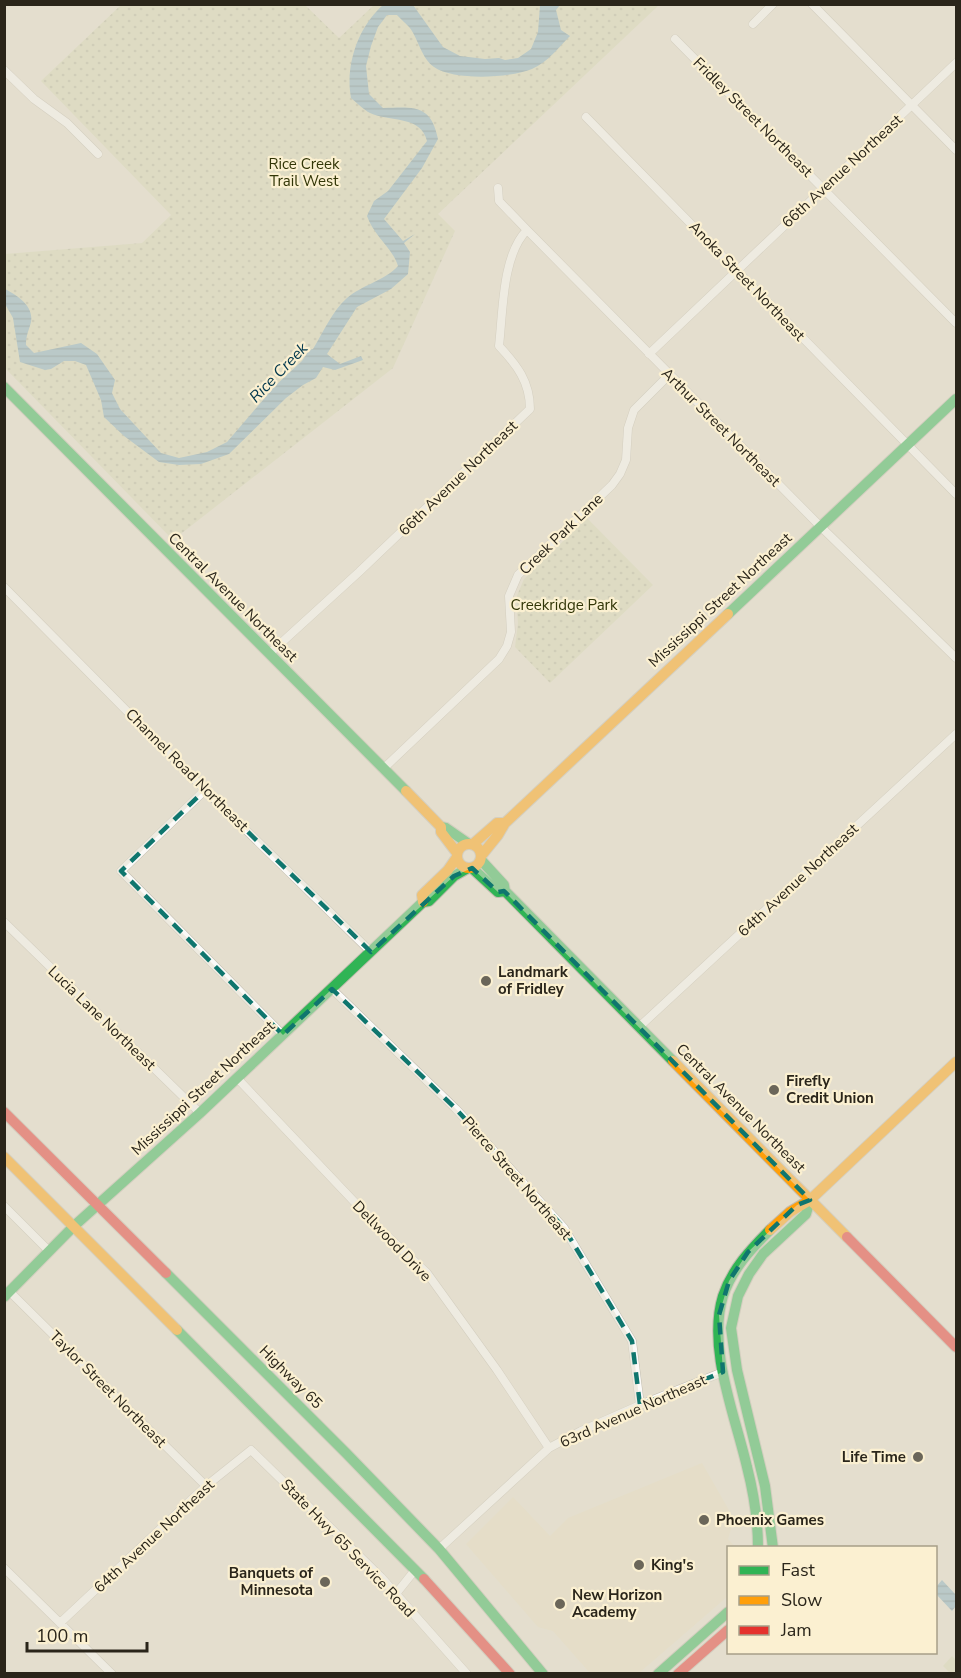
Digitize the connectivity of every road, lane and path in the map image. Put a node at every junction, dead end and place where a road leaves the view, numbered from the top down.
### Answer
1 (773, 4) edge
2 (812, 4) edge
3 (753, 24) dead end
4 (675, 39) dead end
5 (957, 63) edge
6 (4, 70) edge
7 (911, 106) junction
8 (586, 117) dead end
9 (957, 150) edge
10 (98, 153) dead end
11 (498, 188) dead end
12 (823, 188) junction
13 (527, 230) junction
14 (736, 271) junction
15 (957, 323) edge
16 (649, 354) junction
17 (669, 375) junction
18 (4, 387) edge
19 (957, 399) edge
20 (908, 445) junction
21 (957, 494) edge
22 (820, 526) junction
23 (4, 587) edge
24 (269, 654) junction
25 (957, 658) edge
26 (957, 734) edge
27 (383, 768) junction
28 (205, 790) junction
29 (505, 823) junction
30 (441, 827) junction
31 (471, 844) junction
32 (457, 855) junction
33 (481, 858) junction
34 (470, 868) junction
35 (504, 891) junction
36 (423, 902) junction
37 (4, 922) edge
38 (371, 952) junction
39 (332, 989) junction
40 (639, 1027) junction
41 (283, 1035) junction
42 (957, 1062) edge
43 (237, 1078) junction
44 (4, 1113) edge
45 (200, 1113) junction
46 (4, 1157) edge
47 (810, 1200) junction
48 (98, 1205) junction
49 (4, 1206) edge
50 (74, 1226) junction
51 (49, 1251) junction
52 (7, 1295) edge
53 (957, 1347) edge
54 (723, 1372) junction
55 (640, 1405) junction
56 (549, 1448) junction
57 (251, 1450) joint
58 (206, 1486) junction
59 (758, 1546) edge
60 (773, 1546) edge
61 (439, 1550) junction
62 (4, 1568) edge
63 (415, 1570) junction
64 (395, 1595) junction
65 (727, 1614) edge
66 (60, 1623) junction
67 (727, 1632) edge
68 (112, 1674) edge
69 (467, 1674) edge
70 (510, 1674) edge
71 (543, 1674) edge
72 (658, 1674) edge
73 (678, 1674) edge

1 - 3 street
2 - 7 street
4 - 12 street, Fridley Street Northeast
5 - 7 street, 66th Avenue Northeast
6 - 10 street
7 - 9 street
7 - 12 street, 66th Avenue Northeast
8 - 14 street, Anoka Street Northeast
11 - 13 street, Arthur Street Northeast
12 - 14 street, 66th Avenue Northeast
12 - 15 street, Fridley Street Northeast
13 - 16 street, Arthur Street Northeast
13 - 24 street, 66th Avenue Northeast
14 - 16 street, 66th Avenue Northeast
14 - 20 street, Anoka Street Northeast
16 - 17 street, Arthur Street Northeast
17 - 22 street, Arthur Street Northeast
17 - 27 street, Creek Park Lane
18 - 24 main road, Central Avenue Northeast
19 - 20 main road, Mississippi Street Northeast
20 - 21 street, Anoka Street Northeast
20 - 22 main road, Mississippi Street Northeast
22 - 25 street, Arthur Street Northeast
22 - 29 main road, Mississippi Street Northeast
23 - 28 street, Channel Road Northeast
24 - 27 main road, Central Avenue Northeast
26 - 40 street, 64th Avenue Northeast
27 - 30 main road, Central Avenue Northeast
28 - 38 street, Channel Road Northeast
28 - 41 street
29 - 31 main road, Mississippi Street Northeast
29 - 33 main road, Mississippi Street Northeast
30 - 31 main road, Central Avenue Northeast
30 - 32 main road, Central Avenue Northeast
31 - 32 main road
31 - 33 main road
32 - 34 main road
32 - 36 main road, Mississippi Street Northeast
33 - 34 main road
33 - 35 main road, Central Avenue Northeast
34 - 35 main road, Central Avenue Northeast
34 - 36 main road, Mississippi Street Northeast
35 - 40 main road, Central Avenue Northeast
36 - 38 main road, Mississippi Street Northeast
37 - 45 street, Lucia Lane Northeast
38 - 39 main road, Mississippi Street Northeast
39 - 41 main road, Mississippi Street Northeast
39 - 55 street, Pierce Street Northeast
40 - 47 main road, Central Avenue Northeast
41 - 43 main road, Mississippi Street Northeast
42 - 47 main road
43 - 45 main road, Mississippi Street Northeast
43 - 56 street, Dellwood Drive
44 - 48 main road, Highway 65
45 - 48 main road, Mississippi Street Northeast
46 - 50 main road
47 - 53 main road, Central Avenue Northeast
47 - 54 main road
47 - 60 main road
48 - 50 main road, Mississippi Street Northeast
48 - 61 main road, Highway 65
49 - 51 street
50 - 51 main road, Mississippi Street Northeast
50 - 63 main road
51 - 52 main road, Mississippi Street Northeast
52 - 58 street, Taylor Street Northeast
54 - 55 street, 63rd Avenue Northeast
54 - 59 main road
55 - 56 street, 63rd Avenue Northeast
56 - 61 street, 63rd Avenue Northeast
57 - 58 street, 64th Avenue Northeast
57 - 64 street, State Hwy 65 Service Road
58 - 66 street, 64th Avenue Northeast
61 - 71 main road, Highway 65
62 - 66 street
63 - 64 street
63 - 70 main road
64 - 69 street, State Hwy 65 Service Road
65 - 72 main road
66 - 68 street
67 - 73 main road

